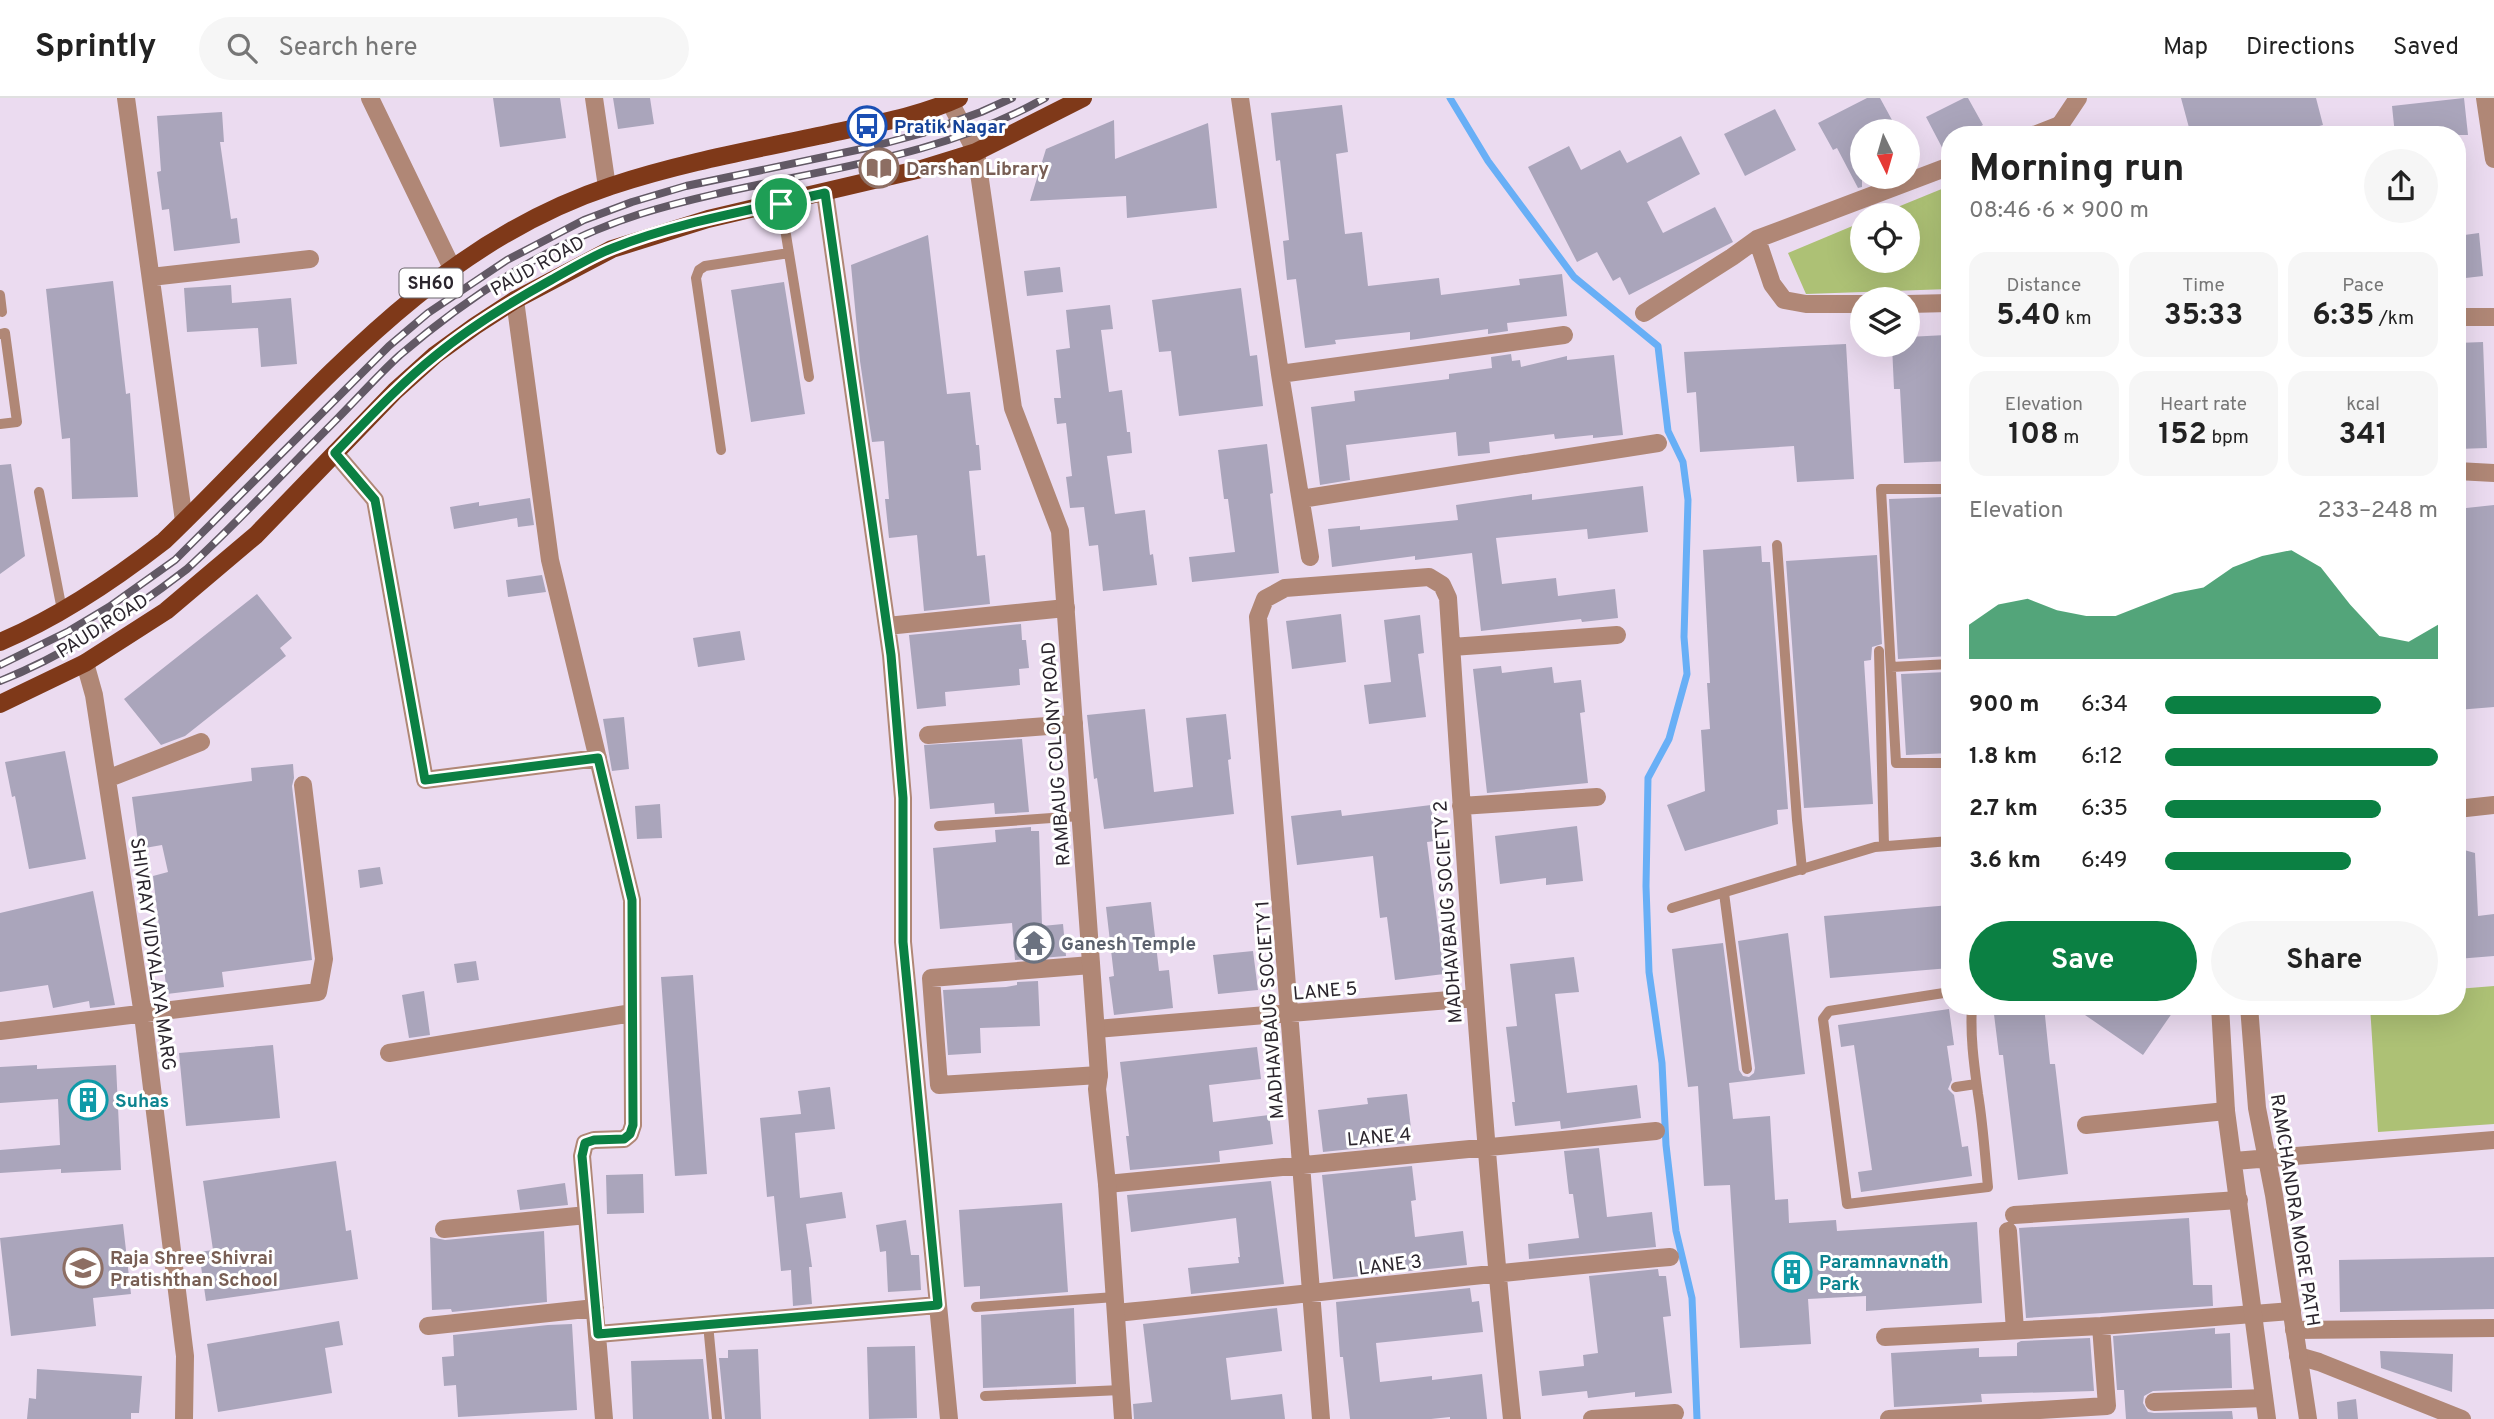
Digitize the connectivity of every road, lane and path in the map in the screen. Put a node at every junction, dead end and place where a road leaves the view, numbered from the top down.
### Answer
1 (125, 98) edge
2 (370, 98) edge
3 (594, 98) edge
4 (1083, 98) edge
5 (1240, 98) edge
6 (2078, 98) edge
7 (2485, 98) edge
8 (953, 99) edge
9 (2063, 126) edge
10 (976, 152) junction
11 (2494, 159) edge
12 (1941, 169) edge
13 (607, 187) junction
14 (825, 193) junction
15 (781, 204) junction
16 (1756, 239) junction
17 (789, 253) junction
18 (310, 259) dead end
19 (452, 268) junction
20 (150, 277) junction
21 (0, 295) edge
22 (515, 300) junction
23 (1920, 303) edge
24 (1941, 303) edge
25 (1850, 304) edge
26 (2, 313) dead end
27 (1644, 313) dead end
28 (2466, 317) edge
29 (2494, 317) edge
30 (0, 334) edge
31 (1564, 335) dead end
32 (1280, 374) junction
33 (809, 377) dead end
34 (0, 424) edge
35 (1658, 443) dead end
36 (721, 450) dead end
37 (335, 453) junction
38 (2466, 471) edge
39 (2494, 473) edge
40 (1941, 489) edge
41 (39, 492) dead end
42 (1301, 499) junction
43 (184, 521) junction
44 (1777, 545) dead end
45 (1310, 557) dead end
46 (1265, 599) joint
47 (1066, 608) junction
48 (62, 610) junction
49 (887, 626) junction
50 (1617, 635) dead end
51 (0, 642) edge
52 (1452, 648) junction
53 (1879, 651) dead end
54 (85, 663) junction
55 (1941, 664) edge
56 (1891, 667) junction
57 (0, 704) edge
58 (1074, 724) junction
59 (928, 735) dead end
60 (201, 742) dead end
61 (598, 758) junction
62 (1941, 762) edge
63 (107, 779) junction
64 (303, 785) dead end
65 (1597, 797) dead end
66 (2494, 805) edge
67 (1461, 806) junction
68 (2466, 808) edge
69 (1080, 816) junction
70 (939, 825) dead end
71 (1941, 842) edge
72 (1884, 846) junction
73 (1802, 870) junction
74 (1724, 893) junction
75 (1672, 908) dead end
76 (1091, 965) junction
77 (1941, 993) edge
78 (1474, 998) junction
79 (632, 1013) junction
80 (1290, 1014) junction
81 (143, 1015) junction
82 (1972, 1015) edge
83 (2221, 1015) edge
84 (2250, 1015) edge
85 (1096, 1030) junction
86 (0, 1031) edge
87 (389, 1053) dead end
88 (1746, 1069) dead end
89 (1099, 1075) junction
90 (1976, 1084) junction
91 (1956, 1087) dead end
92 (2226, 1111) junction
93 (2086, 1125) dead end
94 (1656, 1131) dead end
95 (2494, 1139) edge
96 (1486, 1147) junction
97 (2267, 1157) junction
98 (2234, 1161) junction
99 (1302, 1164) junction
100 (1107, 1184) junction
101 (2239, 1200) junction
102 (587, 1215) junction
103 (444, 1229) dead end
104 (1670, 1257) dead end
105 (1496, 1272) junction
106 (1310, 1294) junction
107 (938, 1305) junction
108 (1115, 1305) junction
109 (976, 1307) dead end
110 (595, 1308) junction
111 (2292, 1311) junction
112 (2253, 1315) junction
113 (708, 1324) junction
114 (428, 1326) dead end
115 (2101, 1326) junction
116 (2494, 1328) edge
117 (2015, 1330) junction
118 (2294, 1330) junction
119 (598, 1334) junction
120 (1885, 1337) dead end
121 (2298, 1356) junction
122 (1121, 1390) junction
123 (985, 1396) dead end
124 (2264, 1398) junction
125 (2154, 1402) dead end
126 (1675, 1413) dead end
127 (184, 1419) edge
128 (604, 1419) edge
129 (717, 1419) edge
130 (950, 1419) edge
131 (1123, 1419) edge
132 (1321, 1419) edge
133 (1512, 1419) edge
134 (1592, 1419) edge
135 (1889, 1419) edge
136 (2267, 1419) edge
137 (2308, 1419) edge
138 (2462, 1419) edge

1 - 20 street
2 - 19 street
3 - 13 street
4 - 10 main road, PAUD ROAD
5 - 32 street
6 - 9 street
7 - 11 street
8 - 10 street, RAMBAUG COLONY ROAD
8 - 13 main road, PAUD ROAD / SH60
10 - 14 main road, PAUD ROAD
10 - 47 street, RAMBAUG COLONY ROAD
12 - 16 street
13 - 19 main road, PAUD ROAD / SH60
14 - 15 main road, PAUD ROAD
14 - 49 street
15 - 17 lane
15 - 22 main road, PAUD ROAD
16 - 25 street
16 - 27 street
17 - 33 lane
17 - 36 lane
18 - 20 street
19 - 43 main road, PAUD ROAD / SH60
20 - 43 street
21 - 26 lane
22 - 37 main road, PAUD ROAD
22 - 61 street
23 - 24 street
28 - 29 street
30 - 34 lane
31 - 32 street
32 - 42 street
35 - 42 street
37 - 54 main road, PAUD ROAD
37 - 61 street
38 - 39 street
40 - 56 lane
41 - 48 lane
42 - 45 street
43 - 48 main road, PAUD ROAD / SH60
44 - 73 lane
46 - 52 street, MADHAVBAUG SOCIETY 2
46 - 80 street, MADHAVBAUG SOCIETY 1
47 - 49 street
47 - 58 street, RAMBAUG COLONY ROAD
48 - 51 main road, PAUD ROAD / SH60
49 - 107 street
50 - 52 street
52 - 67 street, MADHAVBAUG SOCIETY 2
53 - 72 lane
54 - 57 main road, PAUD ROAD
54 - 63 street, SHIVRAY VIDYALAYA MARG
55 - 56 lane
56 - 62 lane
58 - 59 street
58 - 69 street, RAMBAUG COLONY ROAD
60 - 63 street
61 - 79 street
63 - 81 street, SHIVRAY VIDYALAYA MARG
64 - 81 street
65 - 67 street
66 - 68 street
67 - 78 street, MADHAVBAUG SOCIETY 2
69 - 70 lane
69 - 76 street, RAMBAUG COLONY ROAD
71 - 72 lane
72 - 73 lane
73 - 74 lane
74 - 75 lane
74 - 88 lane
76 - 85 street, RAMBAUG COLONY ROAD
76 - 89 street
77 - 90 lane
78 - 80 street, LANE 5
78 - 96 street, MADHAVBAUG SOCIETY 2
79 - 87 street
79 - 102 street
80 - 85 street, LANE 5
80 - 99 street, MADHAVBAUG SOCIETY 1
81 - 86 street
81 - 127 street, SHIVRAY VIDYALAYA MARG
82 - 90 lane
83 - 92 street
84 - 97 street, RAMCHANDRA MORE PATH
85 - 89 street, RAMBAUG COLONY ROAD
89 - 100 street, RAMBAUG COLONY ROAD
90 - 91 lane
92 - 93 street
92 - 98 street
94 - 96 street, LANE 4
95 - 97 street
96 - 99 street, LANE 4
96 - 105 street, MADHAVBAUG SOCIETY 2
97 - 98 street
97 - 111 street, RAMCHANDRA MORE PATH
98 - 101 street
99 - 100 street, LANE 4
99 - 106 street, MADHAVBAUG SOCIETY 1
100 - 108 street, RAMBAUG COLONY ROAD
101 - 112 street
101 - 117 street
102 - 103 street
102 - 110 street
104 - 105 street, LANE 3
105 - 106 street, LANE 3
105 - 133 street, MADHAVBAUG SOCIETY 2
106 - 108 street, LANE 3
106 - 132 street, MADHAVBAUG SOCIETY 1
107 - 113 street
107 - 130 street
108 - 109 lane
108 - 122 street, RAMBAUG COLONY ROAD
110 - 114 street
110 - 119 street
111 - 112 street
111 - 118 street, RAMCHANDRA MORE PATH
112 - 115 street
112 - 124 street
113 - 119 street
113 - 129 lane
115 - 117 street
115 - 135 street
116 - 118 street
117 - 120 street
118 - 121 street, RAMCHANDRA MORE PATH
119 - 128 street
121 - 137 street, RAMCHANDRA MORE PATH
121 - 138 street
122 - 123 lane
122 - 131 street, RAMBAUG COLONY ROAD
124 - 125 street
124 - 136 street
126 - 134 street

